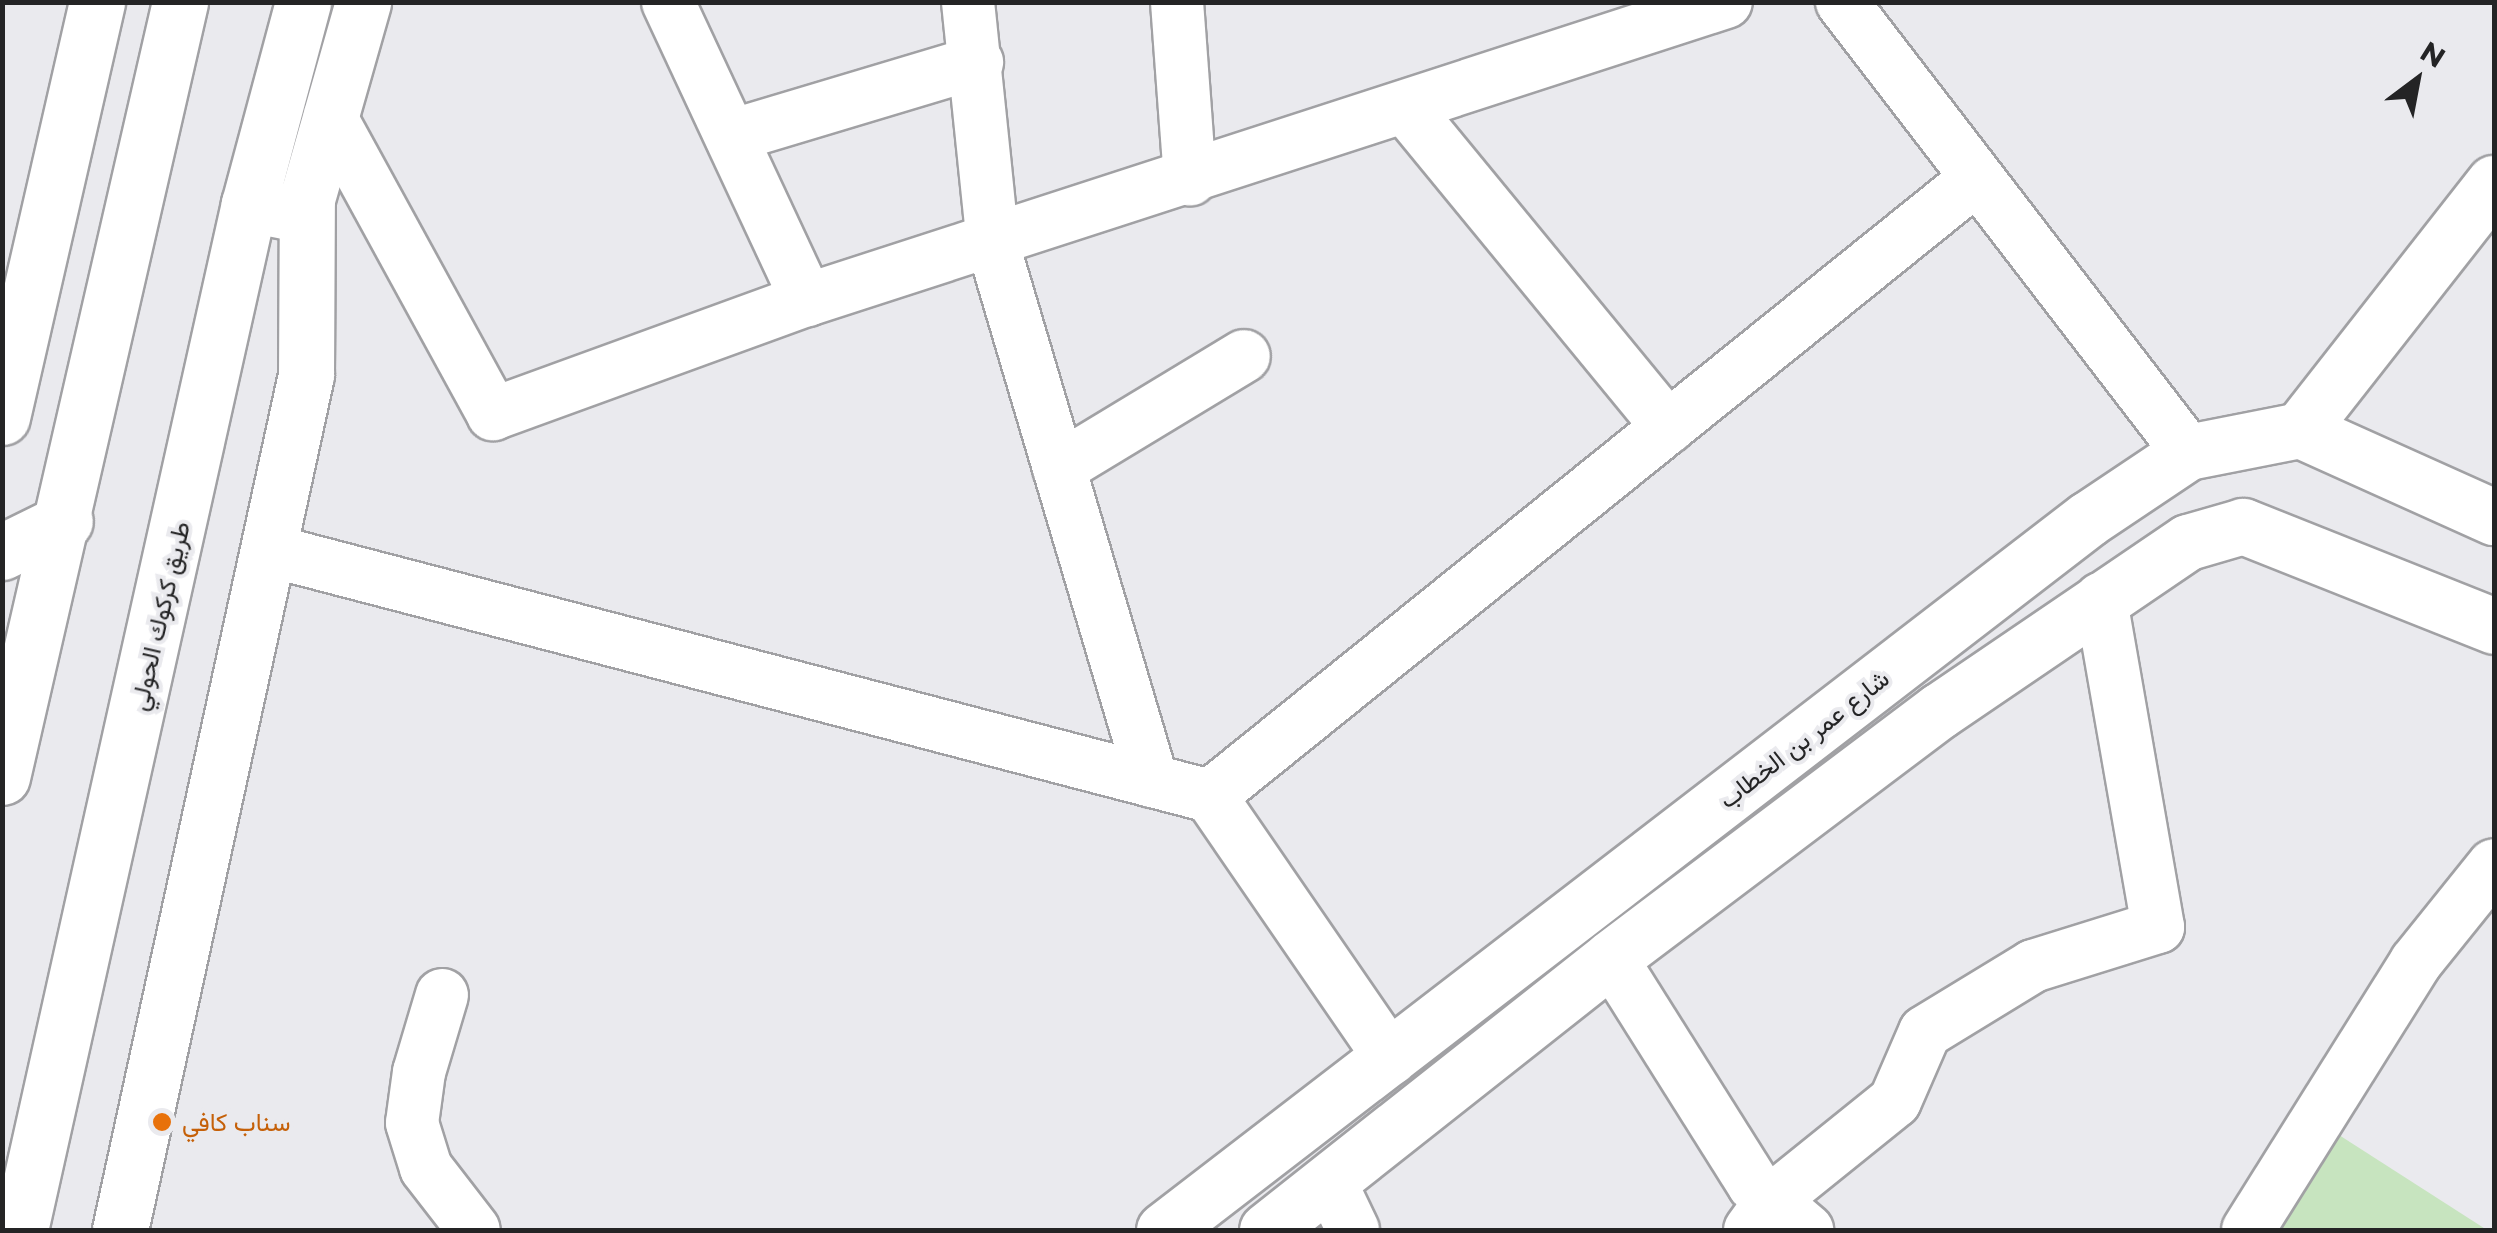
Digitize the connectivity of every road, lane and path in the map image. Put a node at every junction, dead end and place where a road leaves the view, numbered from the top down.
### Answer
1 (97, 2) edge
2 (304, 2) edge
3 (363, 2) edge
4 (668, 2) edge
5 (968, 2) edge
6 (1177, 2) edge
7 (1726, 2) edge
8 (1842, 2) edge
9 (178, 3) edge
10 (977, 62) junction
11 (1406, 108) junction
12 (330, 116) junction
13 (730, 136) junction
14 (1977, 178) junction
15 (1190, 180) junction
16 (2494, 183) edge
17 (249, 204) junction
18 (304, 215) junction
19 (993, 244) junction
20 (806, 300) junction
21 (1244, 356) dead end
22 (2, 417) edge
23 (1668, 427) junction
24 (2300, 430) junction
25 (2188, 452) junction
26 (1059, 468) junction
27 (2494, 517) edge
28 (64, 521) junction
29 (268, 550) junction
30 (2, 552) edge
31 (2101, 599) junction
32 (2494, 626) edge
33 (2, 777) edge
34 (1152, 781) junction
35 (1210, 796) junction
36 (2494, 865) edge
37 (1610, 958) junction
38 (442, 995) dead end
39 (1392, 1060) junction
40 (40, 1136) junction
41 (1342, 1207) edge
42 (1776, 1221) edge
43 (20, 1230) edge
44 (42, 1230) edge
45 (120, 1230) edge
46 (474, 1230) edge
47 (1164, 1230) edge
48 (1267, 1230) edge
49 (2248, 1230) edge

1 - 22 main road
2 - 17 main road, طريق كركوك الحولي
3 - 12 main road
4 - 13 street
5 - 10 street
6 - 15 street
7 - 11 street
8 - 14 street
9 - 28 main road
10 - 13 street
10 - 19 street
11 - 15 street
11 - 23 street
12 - 18 main road
12 - 20 street
13 - 20 street
14 - 23 street
14 - 25 street
15 - 19 street
16 - 24 main road
17 - 18 main road
17 - 40 main road, طريق كركوك الحولي
18 - 29 main road
19 - 20 street
19 - 26 street
21 - 26 street
23 - 35 street
24 - 25 main road, شارع عمر بن الخطاب
24 - 27 main road
25 - 39 main road, شارع عمر بن الخطاب
26 - 34 street
28 - 30 main road
28 - 33 main road
29 - 34 street
29 - 45 main road
31 - 32 main road
31 - 37 main road
31 - 42 street
34 - 35 street
35 - 39 street
36 - 49 street
37 - 41 main road
37 - 42 street
38 - 46 street
39 - 47 main road, شارع عمر بن الخطاب
40 - 43 main road, طريق كركوك الحولي
40 - 44 main road
41 - 48 main road

